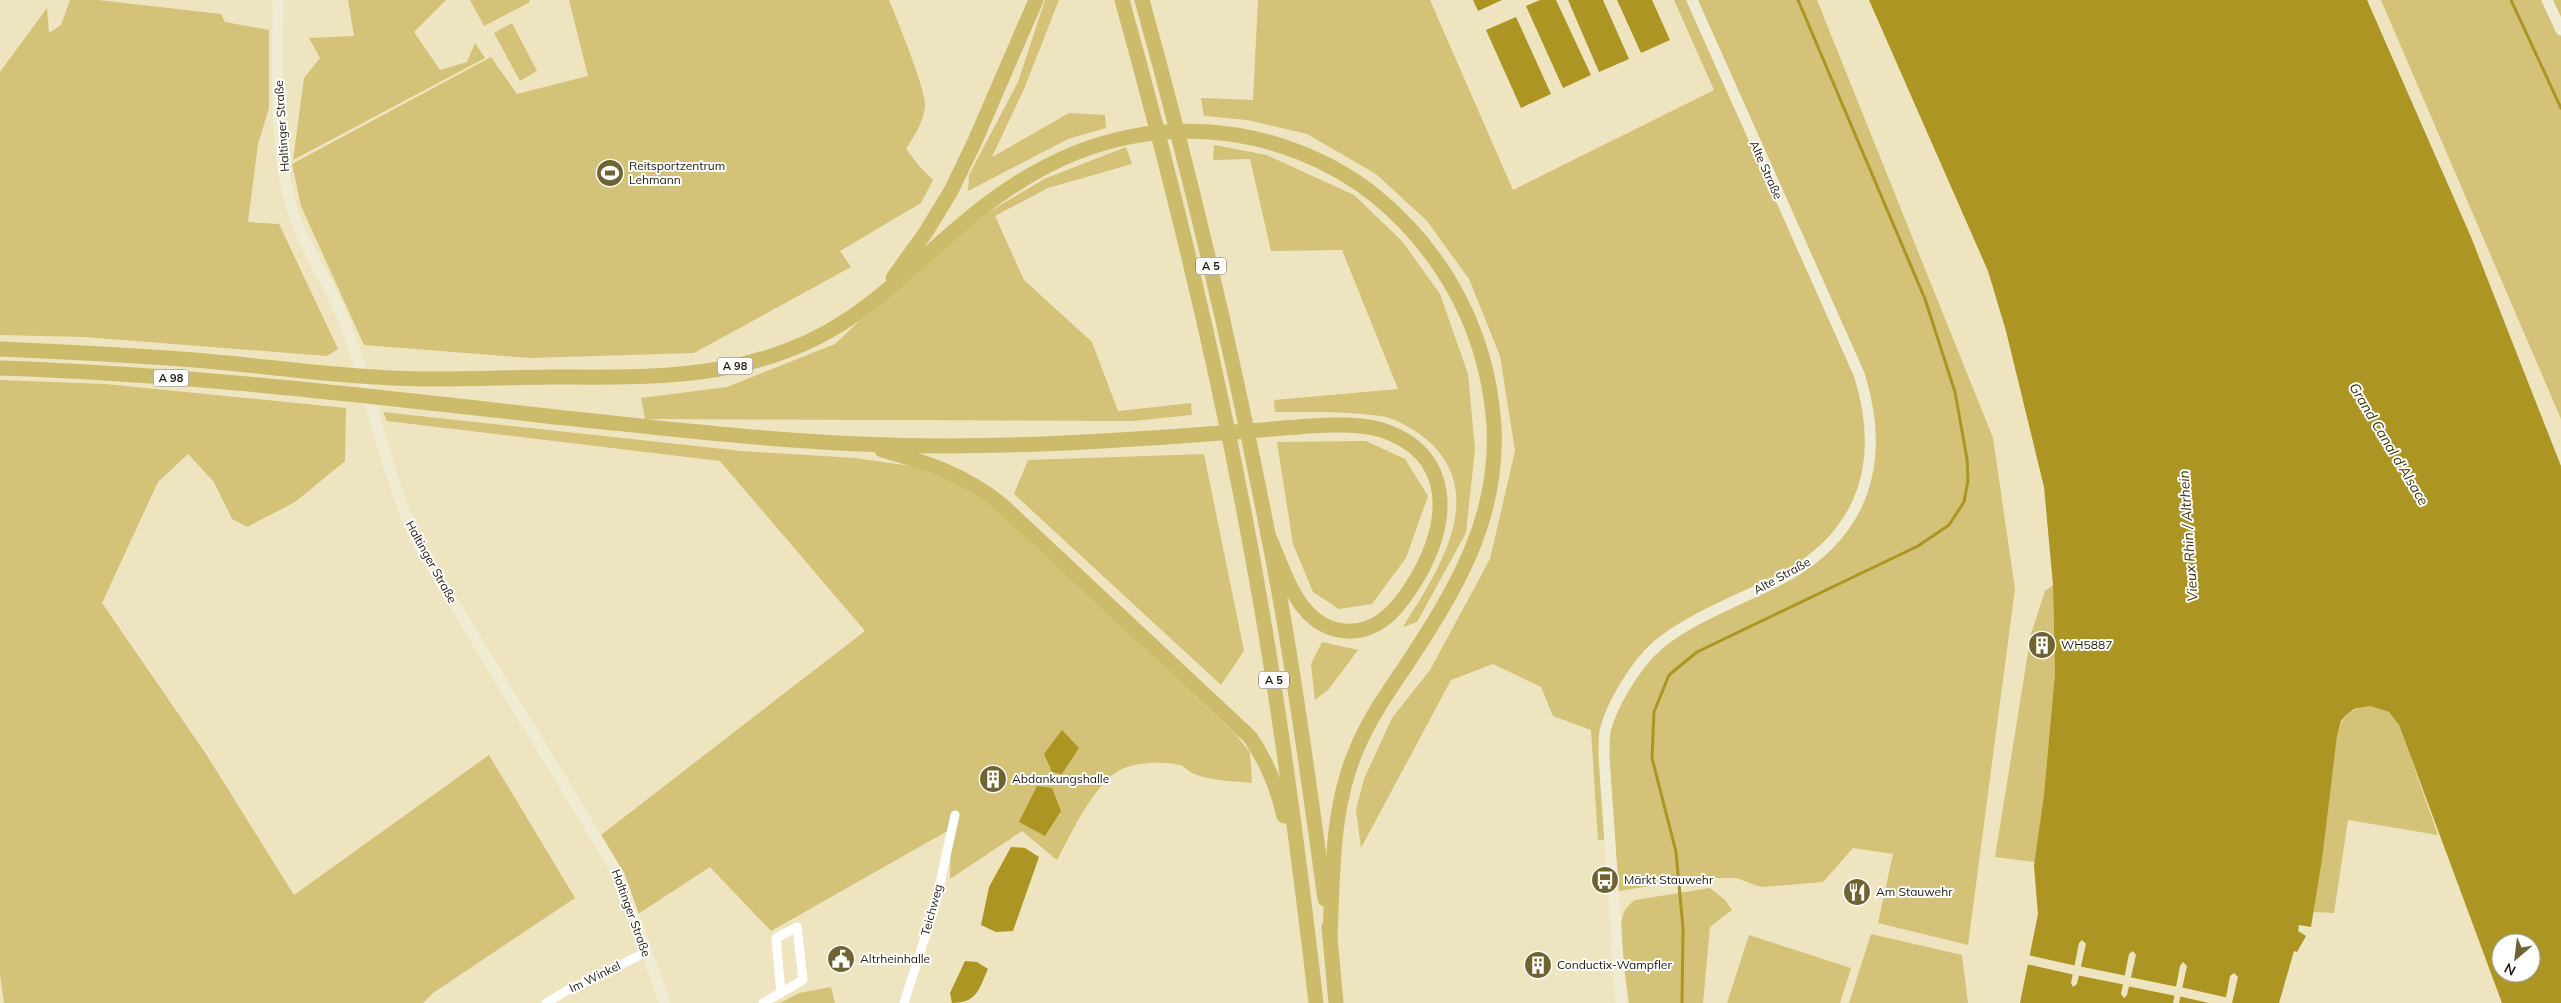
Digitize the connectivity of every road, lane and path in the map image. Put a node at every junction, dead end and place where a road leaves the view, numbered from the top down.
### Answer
1 (278, 0) edge
2 (1036, 0) edge
3 (1122, 0) edge
4 (1142, 0) edge
5 (1692, 0) edge
6 (2547, 0) edge
7 (2561, 30) edge
8 (878, 298) junction
9 (0, 350) edge
10 (0, 368) edge
11 (862, 444) junction
12 (1268, 535) junction
13 (955, 815) dead end
14 (1299, 863) junction
15 (1330, 937) junction
16 (645, 953) junction
17 (781, 993) junction
18 (546, 1003) edge
19 (664, 1003) edge
20 (765, 1003) edge
21 (904, 1003) edge
22 (1316, 1003) edge
23 (1336, 1003) edge
24 (1621, 1003) edge

1 - 16 street, Haltinger Straße
2 - 8 highway
3 - 14 highway, A 5
4 - 12 highway, A 5
5 - 24 street, Alte Straße
6 - 7 street
8 - 9 highway, A 98
8 - 15 highway
10 - 11 highway, A 98
11 - 12 highway
11 - 14 highway
12 - 15 highway, A 5
13 - 21 street, Teichweg
14 - 22 highway, A 5
15 - 23 highway, A 5
16 - 18 street, Im Winkel
16 - 19 street, Haltinger Straße
17 - 17 street
17 - 20 street

